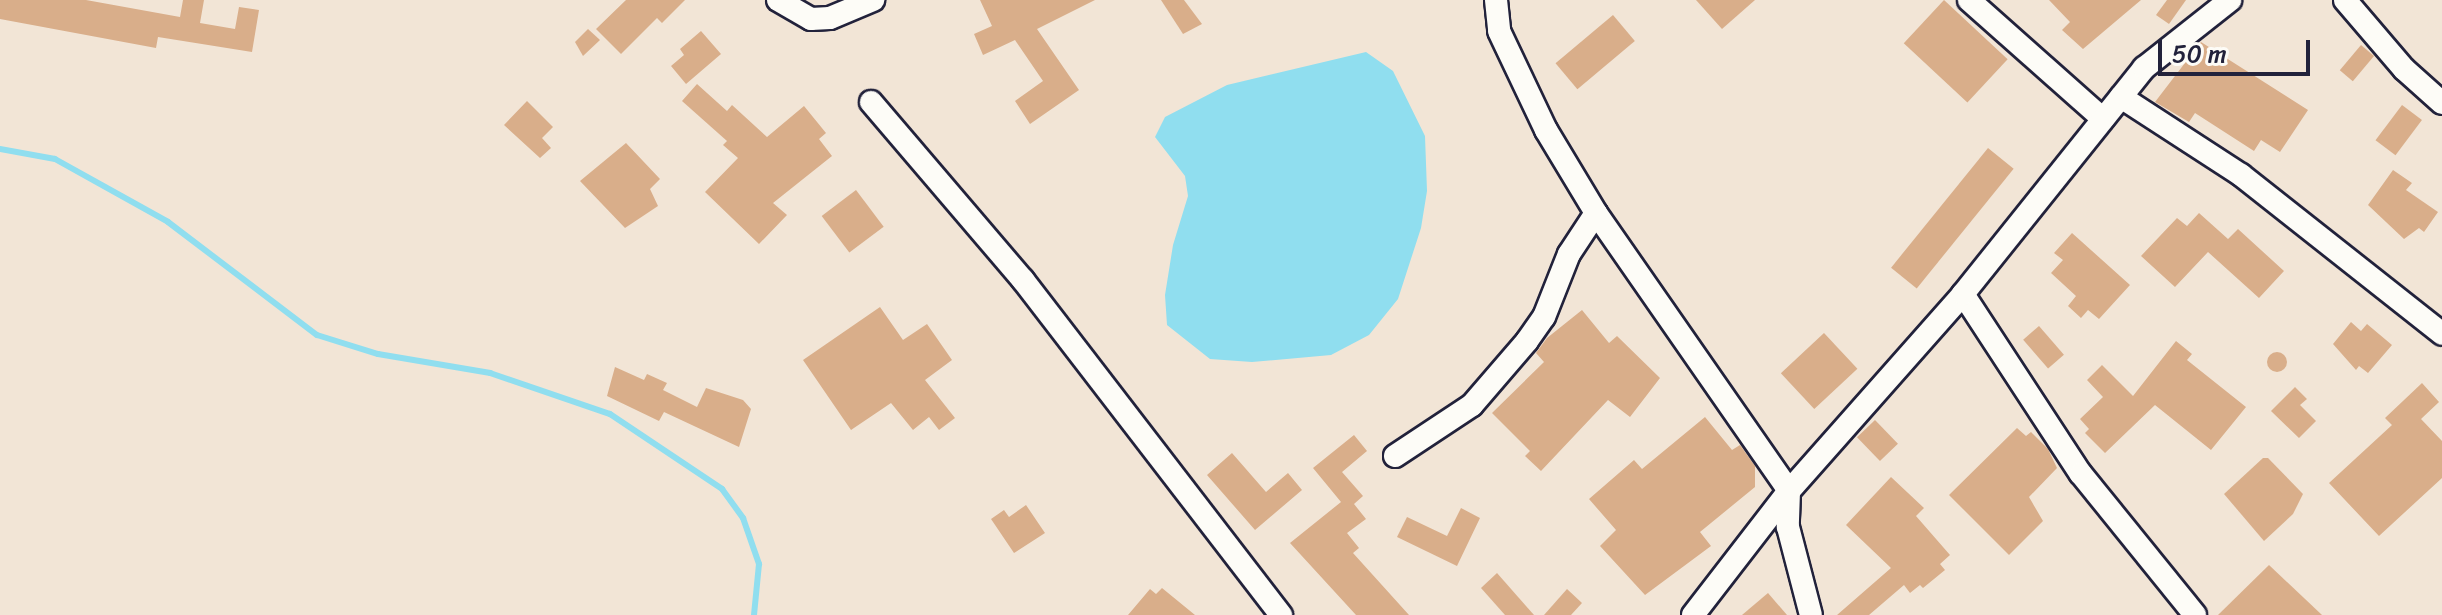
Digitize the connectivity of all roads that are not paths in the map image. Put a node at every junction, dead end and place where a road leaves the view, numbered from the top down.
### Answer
1 (778, 0) edge
2 (873, 0) edge
3 (1496, 0) edge
4 (1969, 0) edge
5 (2230, 0) edge
6 (2345, 0) edge
7 (2121, 97) junction
8 (871, 102) dead end
9 (2442, 103) edge
10 (2103, 119) junction
11 (1596, 213) junction
12 (1963, 294) junction
13 (2442, 334) edge
14 (1395, 456) dead end
15 (1789, 491) junction
16 (2178, 606) edge
17 (1281, 615) edge
18 (1693, 615) edge
19 (1811, 615) edge
20 (2195, 615) edge

1 - 2 street
3 - 11 street
4 - 10 street
5 - 7 street
6 - 9 street
7 - 10 street
7 - 13 street
8 - 17 street
10 - 12 street
11 - 14 street
11 - 15 street
12 - 15 street
12 - 16 street
15 - 18 street
15 - 19 street
16 - 20 street

